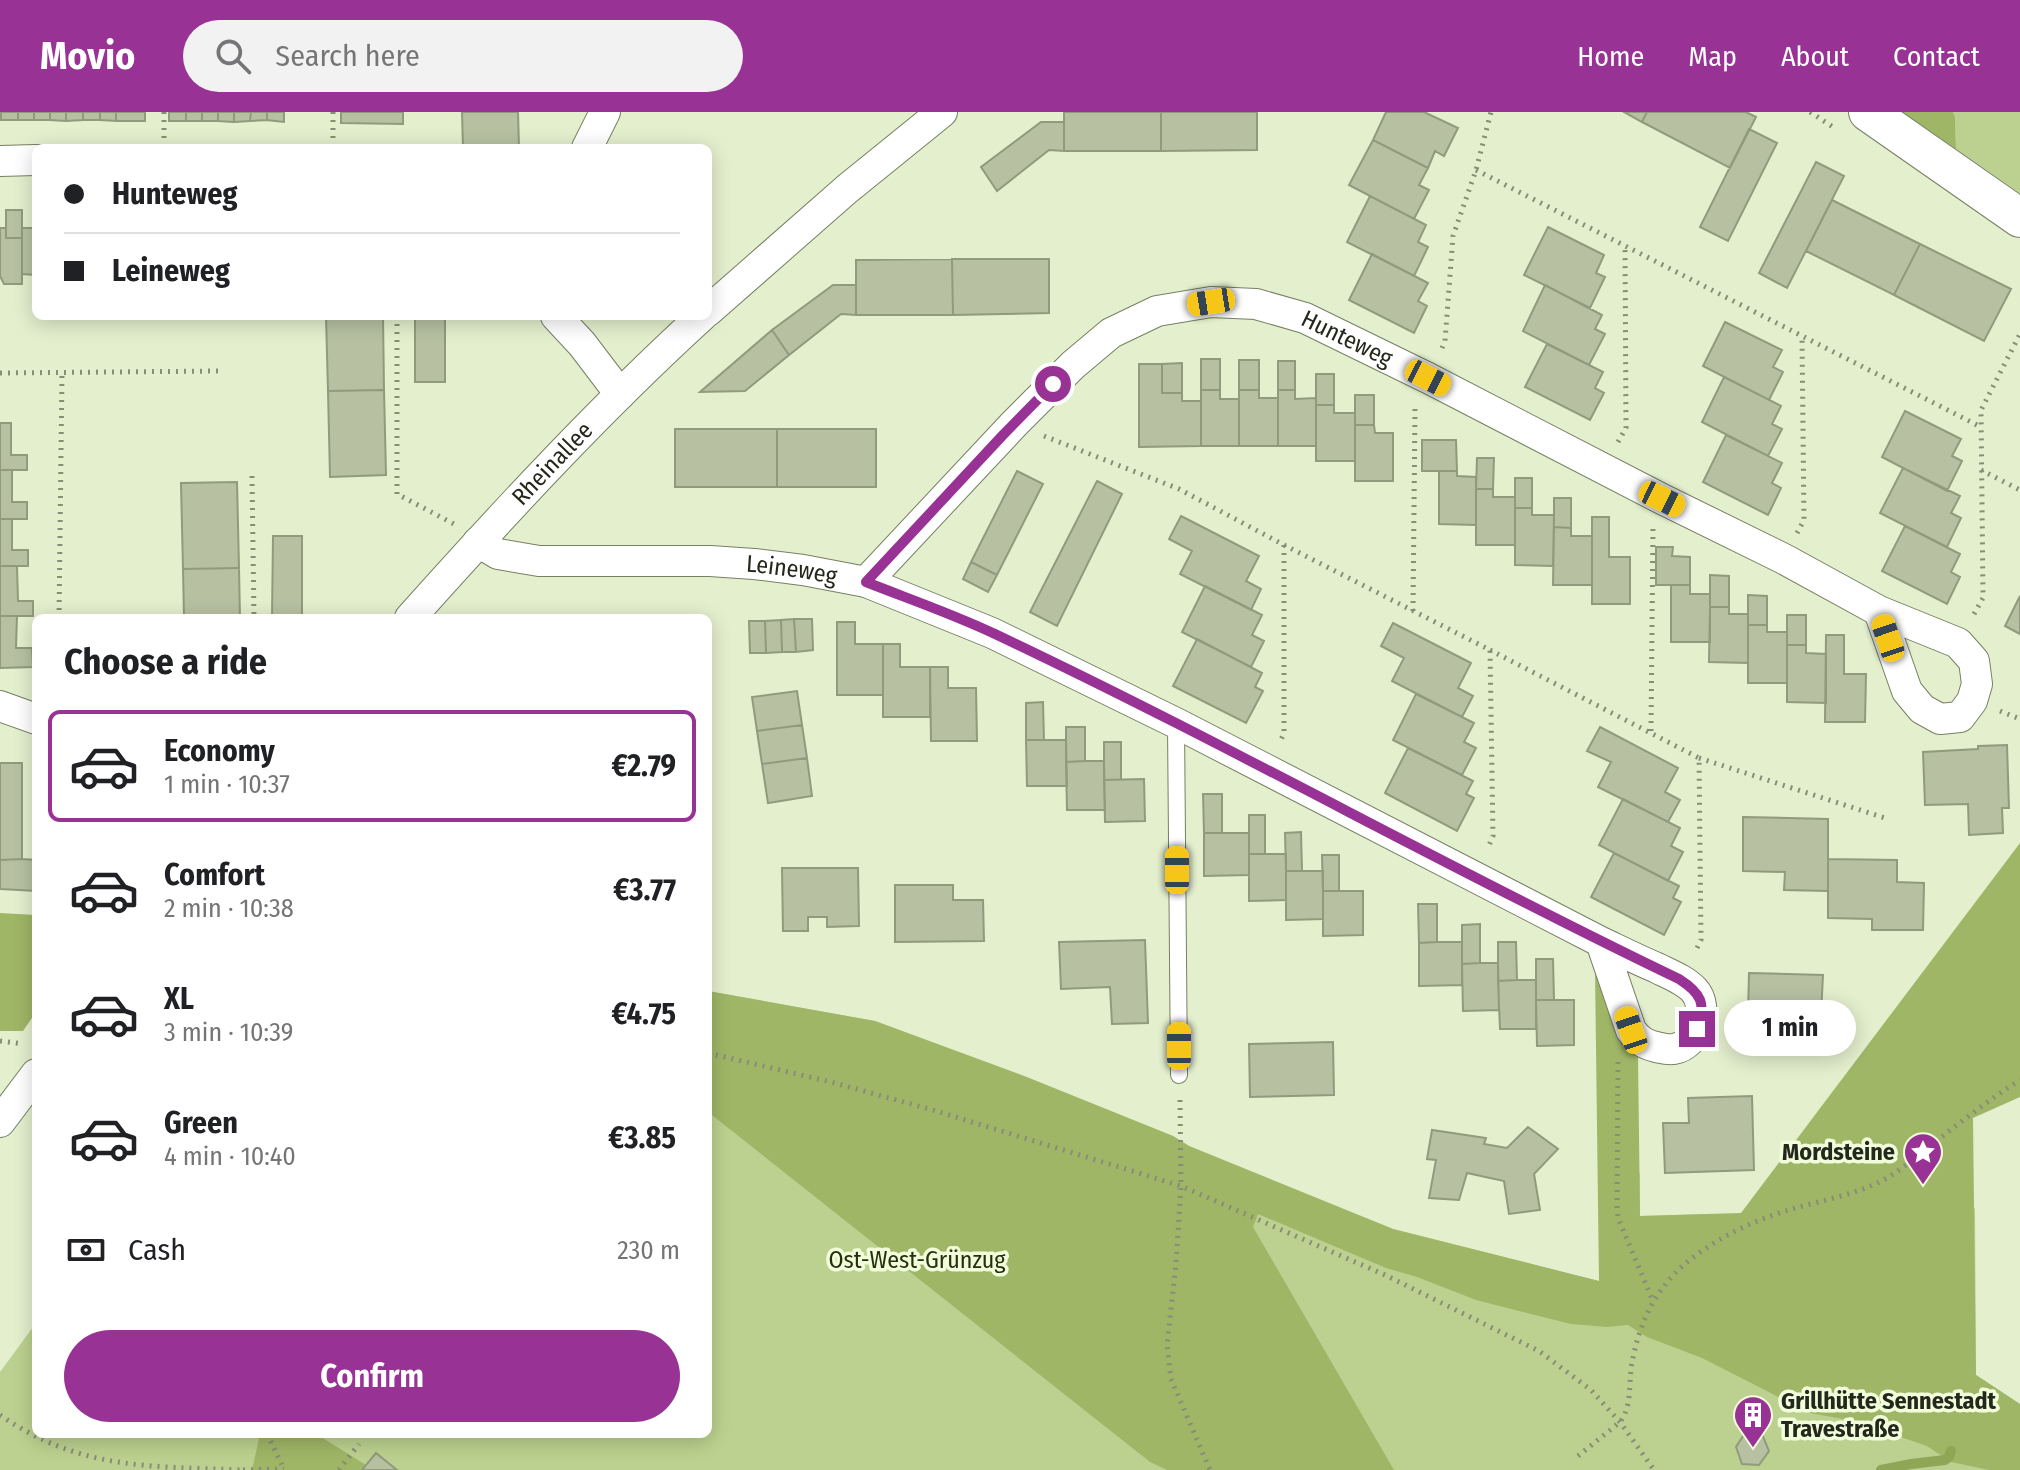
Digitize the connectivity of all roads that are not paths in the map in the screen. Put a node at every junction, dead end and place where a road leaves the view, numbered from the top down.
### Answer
1 (605, 112) edge
2 (942, 112) edge
3 (1868, 112) edge
4 (589, 144) edge
5 (32, 160) edge
6 (0, 161) edge
7 (2020, 218) edge
8 (712, 307) edge
9 (560, 320) edge
10 (698, 320) edge
11 (620, 394) junction
12 (471, 536) junction
13 (866, 582) junction
14 (1879, 611) junction
15 (413, 614) edge
16 (0, 706) edge
17 (32, 718) edge
18 (1176, 723) junction
19 (1601, 942) junction
20 (32, 1064) edge
21 (1179, 1075) dead end
22 (0, 1122) edge

1 - 4 street
2 - 8 street
3 - 7 street
5 - 6 street
9 - 11 street
10 - 11 street, Rheinallee
11 - 12 street, Rheinallee
12 - 13 street, Leineweg
12 - 15 street, Rheinallee
13 - 14 street, Hunteweg
13 - 18 street, Leineweg
14 - 14 street, Hunteweg
16 - 17 street
18 - 19 street, Leineweg
18 - 21 lane
19 - 19 street, Leineweg
20 - 22 street

